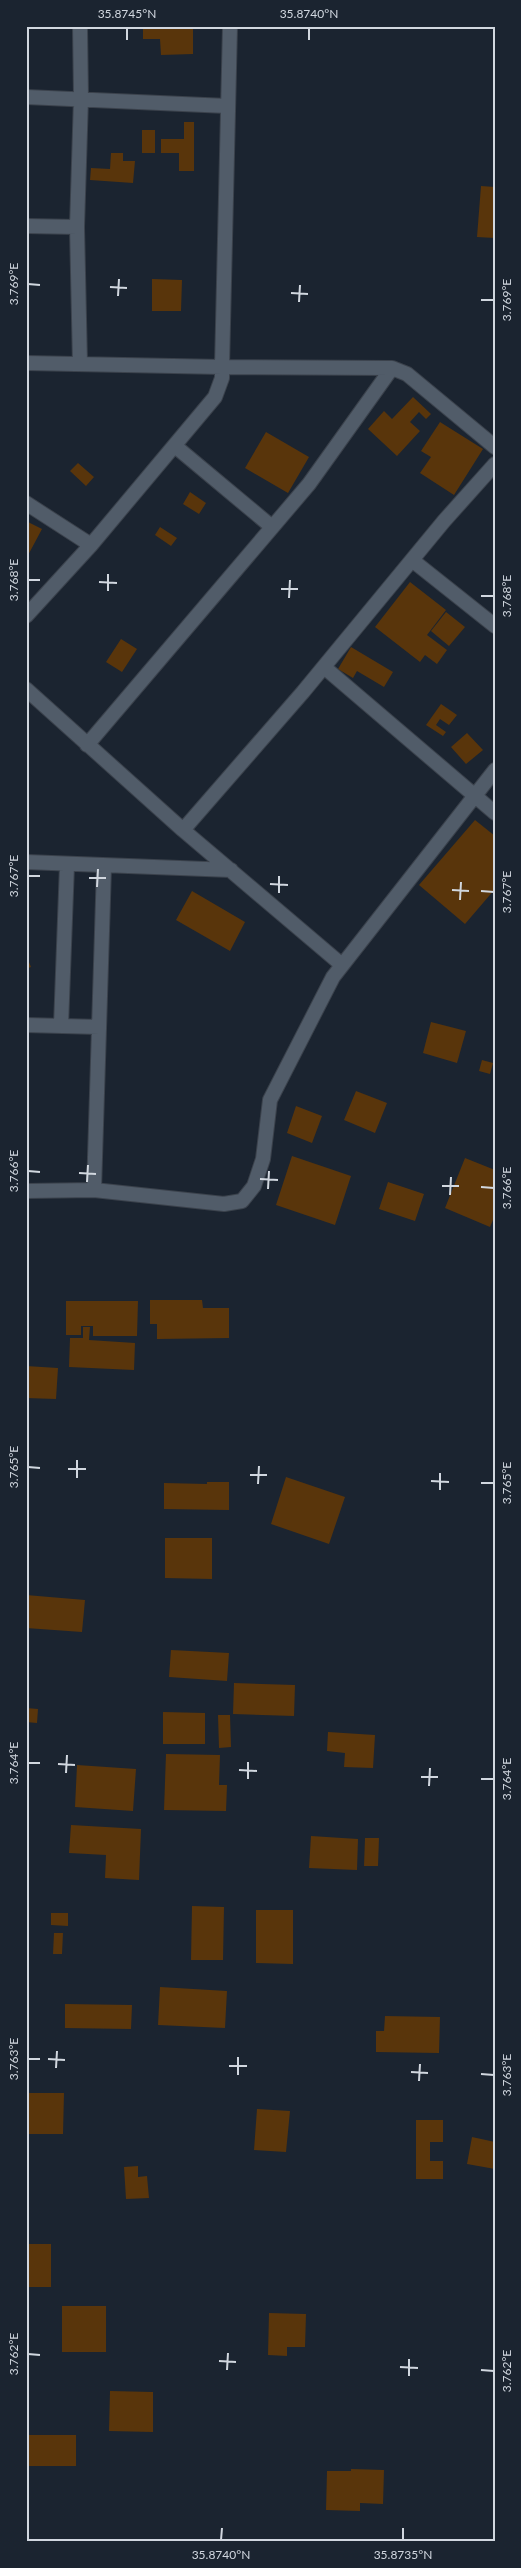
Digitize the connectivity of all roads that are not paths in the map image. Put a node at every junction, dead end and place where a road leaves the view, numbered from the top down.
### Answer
1 (80, 26) edge
2 (230, 26) edge
3 (26, 97) edge
4 (81, 98) junction
5 (227, 106) junction
6 (26, 226) edge
7 (77, 227) junction
8 (26, 363) edge
9 (80, 364) junction
10 (222, 367) junction
11 (392, 368) junction
12 (174, 446) junction
13 (495, 448) edge
14 (495, 464) edge
15 (26, 503) edge
16 (272, 527) junction
17 (91, 545) junction
18 (412, 560) junction
19 (27, 613) edge
20 (495, 626) edge
21 (324, 667) junction
22 (26, 689) edge
23 (87, 745) junction
24 (495, 770) edge
25 (474, 795) junction
26 (495, 814) edge
27 (183, 830) junction
28 (26, 862) edge
29 (67, 865) junction
30 (104, 867) junction
31 (230, 870) junction
32 (342, 965) junction
33 (26, 1025) edge
34 (60, 1026) junction
35 (99, 1027) junction
36 (94, 1190) junction
37 (26, 1191) edge

1 - 4 street
2 - 5 street
3 - 4 street
4 - 5 street
4 - 7 street
5 - 10 street
6 - 7 street
7 - 9 street
8 - 9 street
9 - 10 street
10 - 11 street
10 - 12 street
11 - 13 street
11 - 16 street
12 - 16 street
12 - 17 street
14 - 18 street
15 - 17 street
16 - 23 street
17 - 19 street
18 - 20 street
18 - 21 street
21 - 25 street
21 - 27 street
22 - 23 street
23 - 27 street
24 - 25 street
25 - 26 street
25 - 32 street
27 - 31 street
28 - 29 street
29 - 30 street
29 - 34 street
30 - 31 street
30 - 35 street
31 - 32 street
32 - 36 street
33 - 34 street
34 - 35 street
35 - 36 street
36 - 37 street

